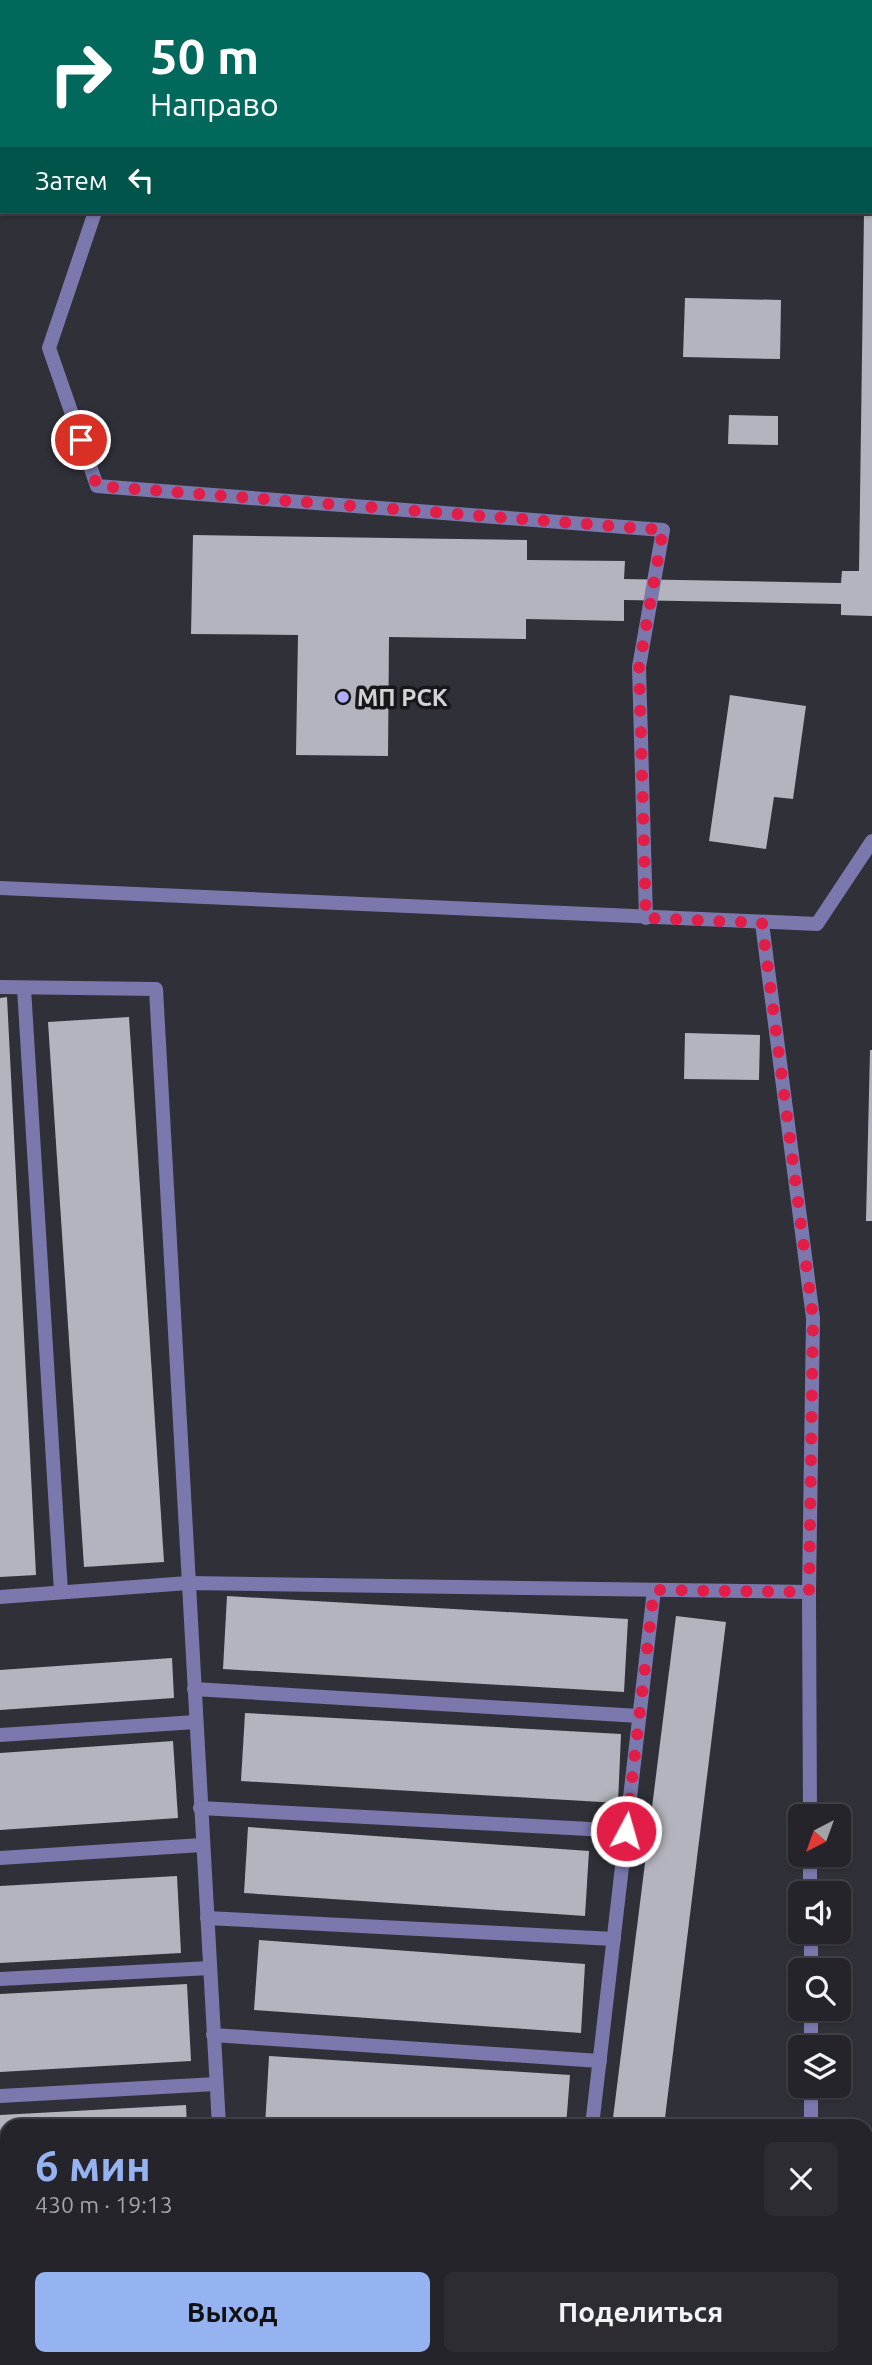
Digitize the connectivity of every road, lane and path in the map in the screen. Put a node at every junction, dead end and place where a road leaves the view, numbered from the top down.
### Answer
1 (94, 214) edge
2 (872, 841) edge
3 (0, 888) edge
4 (646, 918) junction
5 (762, 923) junction
6 (0, 987) edge
7 (24, 988) junction
8 (188, 1584) junction
9 (654, 1590) junction
10 (61, 1592) junction
11 (809, 1592) junction
12 (0, 1597) edge
13 (194, 1689) junction
14 (639, 1716) junction
15 (196, 1722) junction
16 (0, 1735) edge
17 (810, 1804) edge
18 (200, 1808) junction
19 (626, 1831) junction
20 (202, 1845) junction
21 (0, 1858) edge
22 (207, 1918) junction
23 (614, 1939) junction
24 (210, 1968) junction
25 (0, 1979) edge
26 (214, 2035) junction
27 (600, 2062) junction
28 (216, 2084) junction
29 (0, 2096) edge
30 (811, 2098) edge
31 (218, 2119) edge
32 (593, 2119) edge
33 (811, 2119) edge

1 - 4 street
2 - 5 street
3 - 4 street
4 - 5 street
5 - 11 street
6 - 7 street
7 - 8 street
7 - 10 street
8 - 9 street
8 - 10 street
8 - 13 street
9 - 11 street
9 - 14 street
10 - 12 street
11 - 17 street
13 - 14 street
13 - 15 street
14 - 19 street
15 - 16 street
15 - 18 street
18 - 19 street
18 - 20 street
19 - 23 street
20 - 21 street
20 - 22 street
22 - 23 street
22 - 24 street
23 - 27 street
24 - 25 street
24 - 26 street
26 - 27 street
26 - 28 street
27 - 32 street
28 - 29 street
28 - 31 street
30 - 33 street

